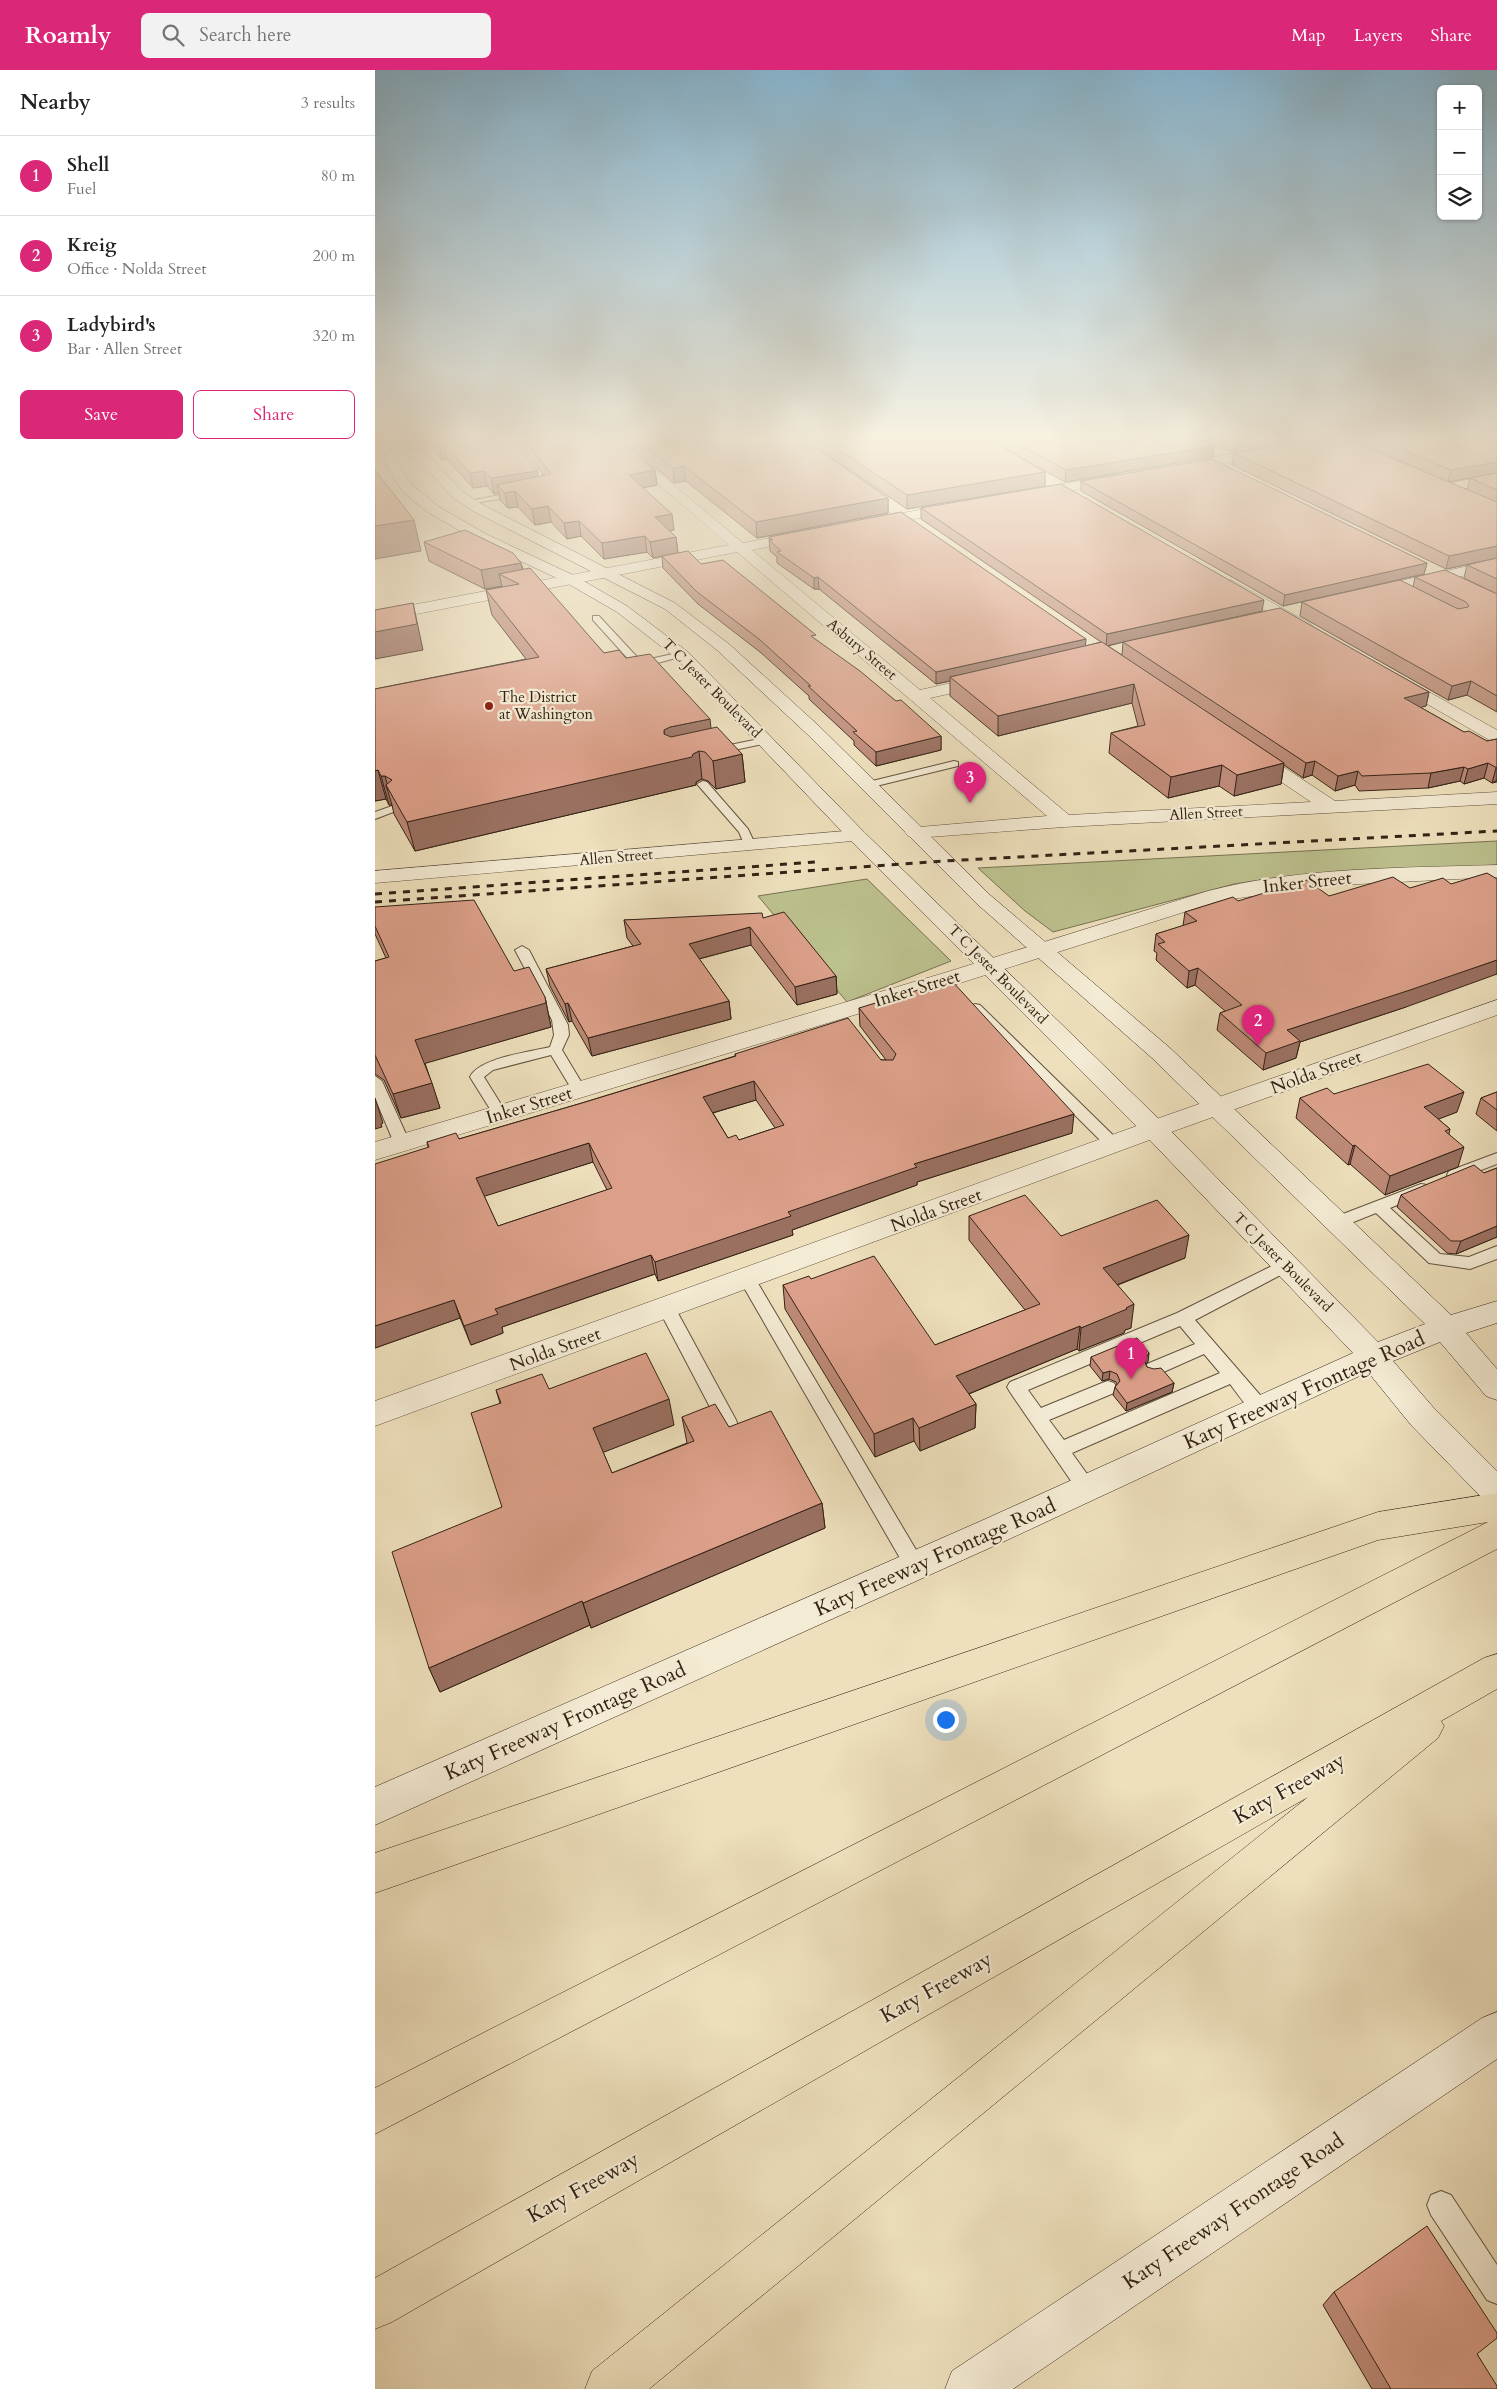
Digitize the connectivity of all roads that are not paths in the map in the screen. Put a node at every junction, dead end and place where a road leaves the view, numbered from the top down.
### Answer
1 (503, 547) edge
2 (556, 547) edge
3 (740, 547) edge
4 (741, 547) edge
5 (1497, 564) edge
6 (1425, 567) edge
7 (605, 572) junction
8 (1443, 576) junction
9 (1219, 578) edge
10 (570, 579) junction
11 (1464, 586) edge
12 (1358, 596) edge
13 (1301, 609) edge
14 (1281, 614) junction
15 (375, 617) edge
16 (596, 618) dead end
17 (1255, 620) edge
18 (1316, 634) edge
19 (702, 651) junction
20 (1383, 672) edge
21 (1002, 677) edge
22 (917, 696) junction
23 (797, 734) junction
24 (1497, 737) edge
25 (764, 741) junction
26 (1239, 745) edge
27 (706, 753) edge
28 (955, 764) dead end
29 (703, 784) dead end
30 (868, 784) junction
31 (1497, 798) edge
32 (1331, 807) junction
33 (392, 809) edge
34 (375, 816) edge
35 (1064, 821) junction
36 (915, 832) junction
37 (857, 836) junction
38 (750, 846) junction
39 (1497, 871) edge
40 (375, 878) edge
41 (1042, 949) junction
42 (522, 950) dead end
43 (988, 966) junction
44 (957, 989) junction
45 (1497, 1007) edge
46 (555, 1050) junction
47 (375, 1081) edge
48 (579, 1090) junction
49 (1217, 1107) junction
50 (500, 1114) junction
51 (1154, 1130) junction
52 (402, 1143) junction
53 (1114, 1145) junction
54 (375, 1151) edge
55 (1497, 1158) edge
56 (1378, 1206) junction
57 (1336, 1223) junction
58 (1497, 1252) edge
59 (1286, 1265) junction
60 (747, 1279) junction
61 (667, 1308) junction
62 (1497, 1312) edge
63 (1183, 1318) junction
64 (1446, 1328) junction
65 (1207, 1346) junction
66 (1374, 1356) junction
67 (1153, 1369) edge
68 (1233, 1375) junction
69 (1488, 1380) edge
70 (1108, 1388) dead end
71 (1261, 1408) junction
72 (375, 1414) edge
73 (1038, 1417) junction
74 (729, 1425) edge
75 (1060, 1450) junction
76 (1087, 1488) junction
77 (1497, 1492) edge
78 (1497, 1508) edge
79 (1497, 1533) edge
80 (915, 1566) junction
81 (1491, 1674) edge
82 (377, 1799) edge
83 (375, 1873) edge
84 (1497, 2033) edge
85 (375, 2112) edge
86 (1441, 2205) dead end
87 (1497, 2290) edge
88 (375, 2305) edge
89 (610, 2389) edge
90 (970, 2389) edge

1 - 10 street, T C Jester Boulevard
2 - 7 street, T C Jester Boulevard
3 - 7 street
4 - 22 street, Asbury Street
5 - 8 street
6 - 8 street
7 - 10 street
7 - 19 street, T C Jester Boulevard
8 - 11 street
8 - 12 street
9 - 14 street
10 - 15 street
10 - 19 street, T C Jester Boulevard
13 - 14 street
14 - 17 street
14 - 18 street
16 - 19 lane
19 - 23 street, T C Jester Boulevard
19 - 25 street, T C Jester Boulevard
20 - 24 street
21 - 22 street
22 - 35 street, Asbury Street
23 - 25 street
23 - 30 street, T C Jester Boulevard
25 - 27 lane
25 - 37 street, T C Jester Boulevard
26 - 32 street
28 - 30 lane
29 - 38 lane
30 - 36 street, T C Jester Boulevard
31 - 32 street, Allen Street
32 - 35 street, Allen Street
33 - 34 lane
35 - 36 street, Allen Street
36 - 41 street, T C Jester Boulevard
37 - 38 street, Allen Street
37 - 43 street, T C Jester Boulevard
38 - 40 street, Allen Street
39 - 41 street, Inker Street
41 - 43 street, Inker Street
41 - 49 street, T C Jester Boulevard
42 - 46 lane
43 - 44 street, Inker Street
43 - 51 street, T C Jester Boulevard
44 - 48 street, Inker Street
44 - 53 lane
45 - 49 street, Nolda Street
46 - 48 lane
46 - 50 lane
47 - 52 lane
48 - 50 street, Inker Street
49 - 51 street, Nolda Street
49 - 57 street, T C Jester Boulevard
50 - 52 street, Inker Street
51 - 53 street, Nolda Street
51 - 59 street, T C Jester Boulevard
52 - 54 street, Inker Street
53 - 60 street, Nolda Street
55 - 56 lane
56 - 57 lane
56 - 58 lane
57 - 64 street, T C Jester Boulevard
59 - 63 lane
59 - 66 street, T C Jester Boulevard
60 - 61 street, Nolda Street
60 - 80 lane
61 - 72 street, Nolda Street
61 - 74 lane
62 - 64 street, Katy Freeway Frontage Road
63 - 65 lane
63 - 73 lane
64 - 66 street, Katy Freeway Frontage Road
64 - 69 street, T C Jester Boulevard
65 - 67 lane
65 - 68 lane
66 - 71 street, Katy Freeway Frontage Road
66 - 77 street, T C Jester Boulevard
68 - 71 lane
68 - 75 lane
70 - 73 lane
71 - 76 street, Katy Freeway Frontage Road
73 - 75 lane
75 - 76 lane
76 - 80 street, Katy Freeway Frontage Road
78 - 83 highway
79 - 85 highway
80 - 82 street, Katy Freeway Frontage Road
81 - 88 highway, Katy Freeway
81 - 89 highway
84 - 90 street, Katy Freeway Frontage Road
86 - 87 lane

